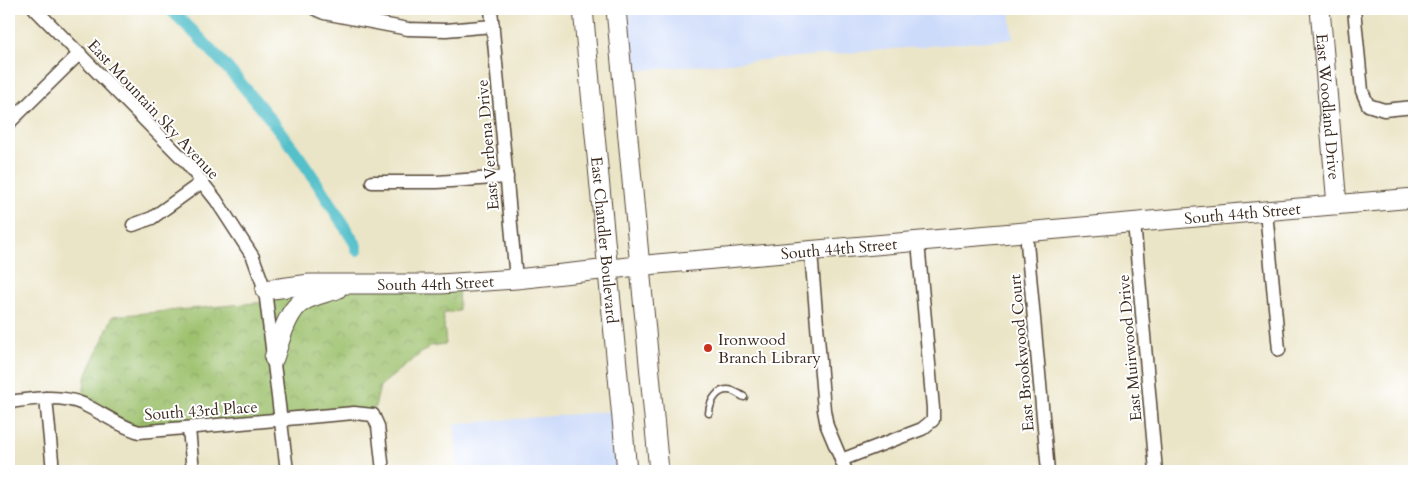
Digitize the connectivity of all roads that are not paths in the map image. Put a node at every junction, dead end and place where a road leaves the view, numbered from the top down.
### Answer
1 (35, 9) edge
2 (315, 9) edge
3 (491, 9) edge
4 (583, 9) edge
5 (616, 9) edge
6 (1320, 9) edge
7 (1354, 9) edge
8 (493, 26) junction
9 (80, 53) junction
10 (1414, 107) edge
11 (9, 123) edge
12 (507, 177) junction
13 (202, 182) junction
14 (372, 182) dead end
15 (1414, 198) edge
16 (1337, 205) junction
17 (1266, 211) junction
18 (1134, 222) junction
19 (133, 226) dead end
20 (1026, 232) junction
21 (918, 242) junction
22 (811, 252) junction
23 (640, 266) junction
24 (608, 269) junction
25 (516, 279) junction
26 (353, 284) junction
27 (265, 290) junction
28 (1279, 350) dead end
29 (274, 358) junction
30 (744, 397) dead end
31 (46, 398) junction
32 (9, 402) edge
33 (709, 413) dead end
34 (280, 420) junction
35 (189, 429) junction
36 (844, 465) edge
37 (53, 471) edge
38 (193, 471) edge
39 (287, 471) edge
40 (382, 471) edge
41 (627, 471) edge
42 (659, 471) edge
43 (1048, 471) edge
44 (1156, 471) edge

1 - 9 street, East Mountain Sky Avenue
2 - 8 street
3 - 8 street, East Verbena Drive
4 - 24 street, East Chandler Boulevard
5 - 23 street, East Chandler Boulevard
6 - 16 street, East Woodland Drive
7 - 10 street
8 - 12 street, East Verbena Drive
9 - 11 street
9 - 13 street, East Mountain Sky Avenue
12 - 14 street
12 - 25 street, East Verbena Drive
13 - 19 street
13 - 27 street, East Mountain Sky Avenue
15 - 16 street, South 44th Street
16 - 17 street, South 44th Street
17 - 18 street, South 44th Street
17 - 28 street
18 - 20 street, South 44th Street
18 - 44 street, East Muirwood Drive
20 - 21 street, South 44th Street
20 - 43 street, East Brookwood Court
21 - 22 street, South 44th Street
21 - 36 street
22 - 23 street, South 44th Street
22 - 36 street
23 - 24 street, South 44th Street
23 - 42 street, East Chandler Boulevard
24 - 25 street, South 44th Street
24 - 41 street, East Chandler Boulevard
25 - 26 street, South 44th Street
26 - 27 street, South 44th Street
26 - 29 street
27 - 29 street, East Mountain Sky Avenue
29 - 34 street, East Mountain Sky Avenue
30 - 33 lane
31 - 32 street, South 43rd Place
31 - 35 street, South 43rd Place
31 - 37 street
34 - 35 street, South 43rd Place
34 - 39 street, East Mountain Sky Avenue
34 - 40 street, South 43rd Place
35 - 38 street

